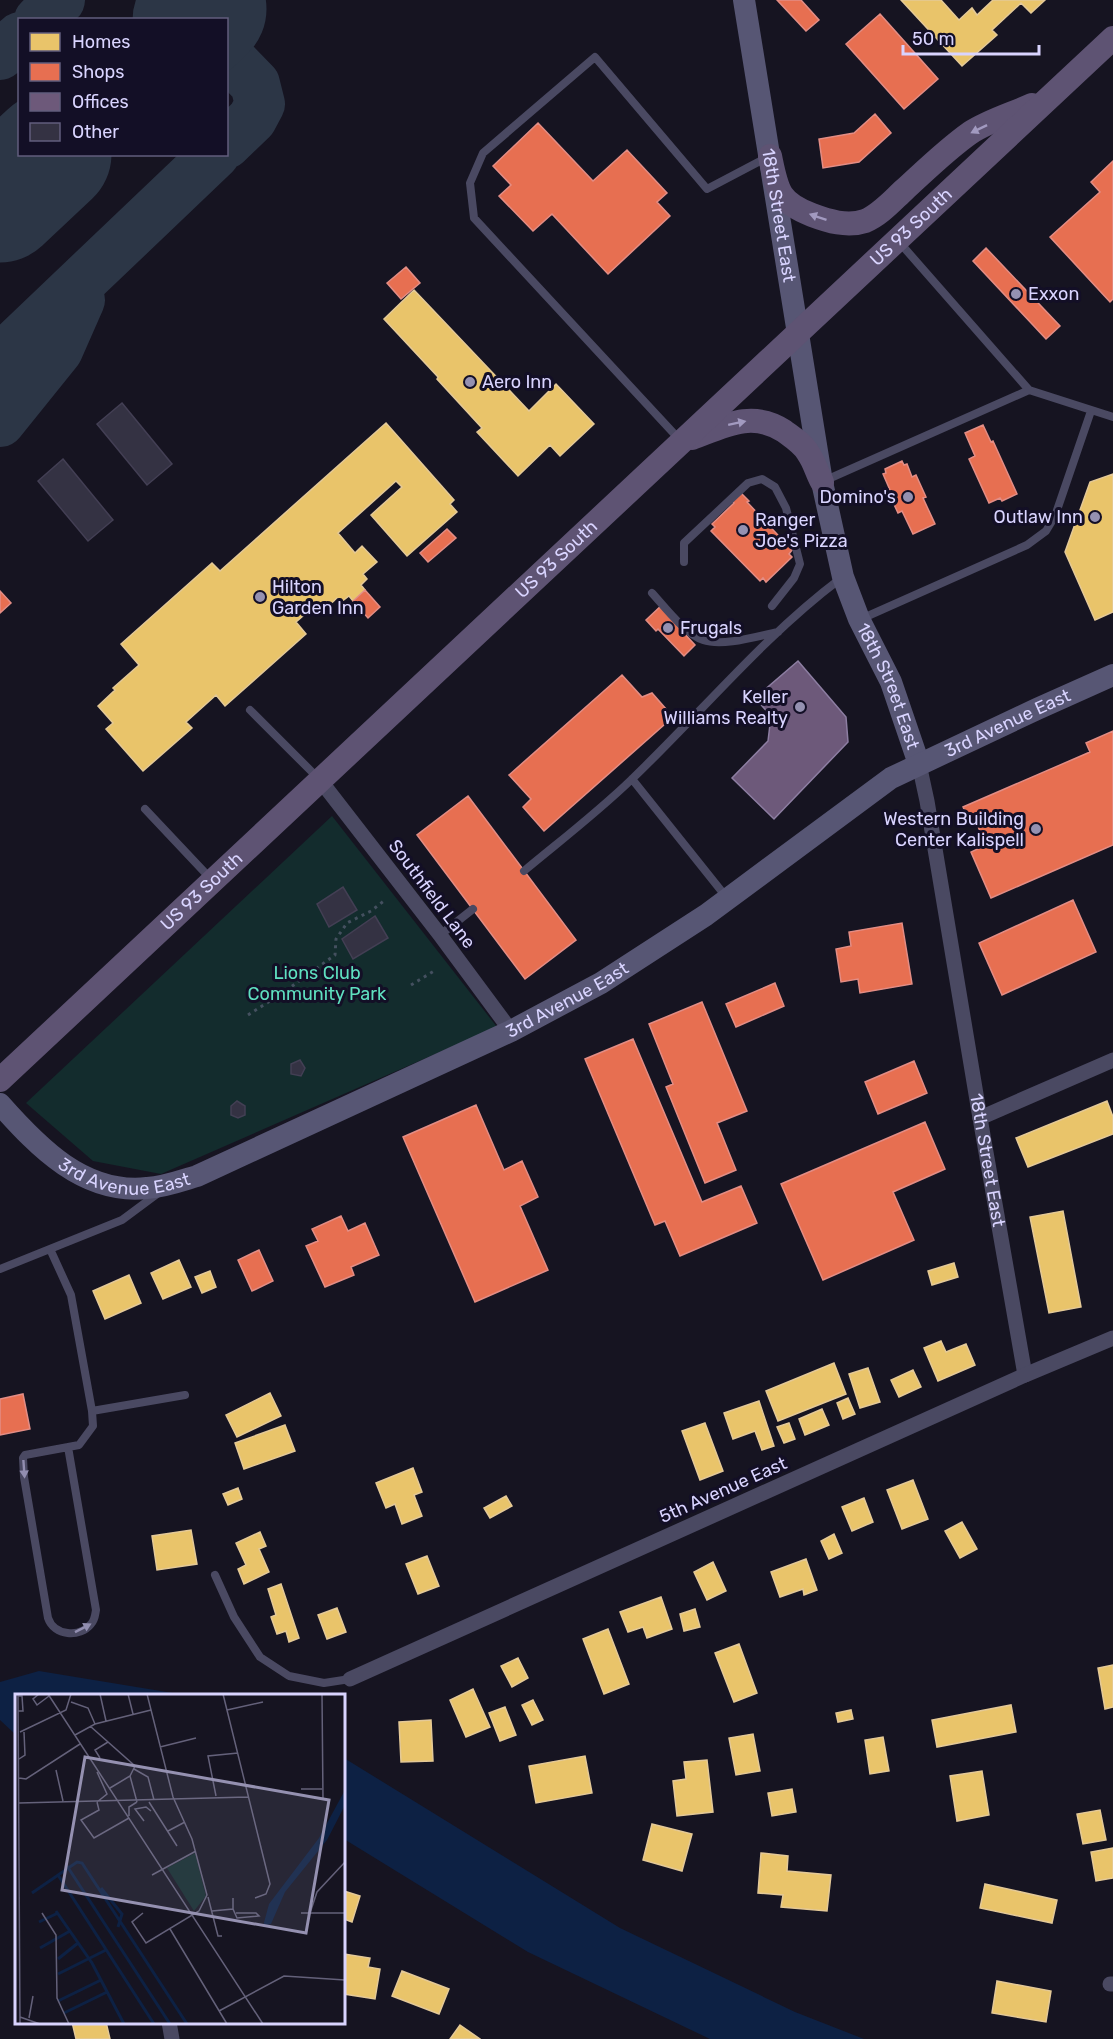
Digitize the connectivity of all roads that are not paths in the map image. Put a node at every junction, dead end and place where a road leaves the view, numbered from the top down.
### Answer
1 (744, 0) edge
2 (1113, 38) edge
3 (1051, 97) junction
4 (770, 156) junction
5 (898, 241) junction
6 (798, 333) junction
7 (1029, 390) junction
8 (1091, 411) junction
9 (1113, 417) edge
10 (682, 441) junction
11 (822, 482) junction
12 (684, 562) dead end
13 (843, 577) junction
14 (652, 593) dead end
15 (772, 606) dead end
16 (859, 619) junction
17 (779, 632) junction
18 (1113, 675) edge
19 (250, 710) dead end
20 (919, 764) junction
21 (632, 779) junction
22 (320, 780) junction
23 (145, 809) dead end
24 (524, 871) dead end
25 (213, 881) junction
26 (728, 899) junction
27 (473, 909) dead end
28 (440, 935) junction
29 (511, 1031) junction
30 (1113, 1060) edge
31 (0, 1080) edge
32 (0, 1104) edge
33 (980, 1118) junction
34 (168, 1185) junction
35 (50, 1249) junction
36 (0, 1269) edge
37 (1113, 1338) edge
38 (1025, 1375) junction
39 (184, 1395) dead end
40 (92, 1411) junction
41 (68, 1447) junction
42 (215, 1575) dead end
43 (350, 1678) joint
44 (169, 2024) edge
45 (172, 2039) edge

1 - 4 street, 18th Street East
2 - 3 main road, US 93 South
3 -> 4 main road
3 - 5 main road, US 93 South
4 - 6 street, 18th Street East
4 - 10 lane
5 - 6 main road, US 93 South
5 - 7 lane
6 - 10 main road, US 93 South
6 - 11 street, 18th Street East
7 - 8 lane
7 - 11 lane
8 - 9 lane
8 - 16 lane
10 -> 11 main road
10 - 22 main road, US 93 South
11 - 13 street, 18th Street East
12 - 15 lane
13 - 16 street, 18th Street East
13 - 17 lane
14 - 17 lane
16 - 20 street, 18th Street East
17 - 21 lane
18 - 20 street, 3rd Avenue East
19 - 22 lane
20 - 26 street, 3rd Avenue East
20 - 33 street, 18th Street East
21 - 24 lane
21 - 26 lane
22 - 25 main road, US 93 South
22 - 28 street, Southfield Lane
23 - 25 lane
25 - 31 main road, US 93 South
26 - 29 street, 3rd Avenue East
27 - 28 lane
28 - 29 street, Southfield Lane
29 - 34 street, 3rd Avenue East
30 - 33 street
32 - 34 street, 3rd Avenue East
33 - 38 street, 18th Street East
34 - 35 lane
35 - 36 lane
35 - 40 lane
37 - 38 street, 5th Avenue East
38 - 43 street, 5th Avenue East
39 - 40 lane
40 - 41 lane
41 -> 41 lane
42 - 43 lane
44 - 45 street

